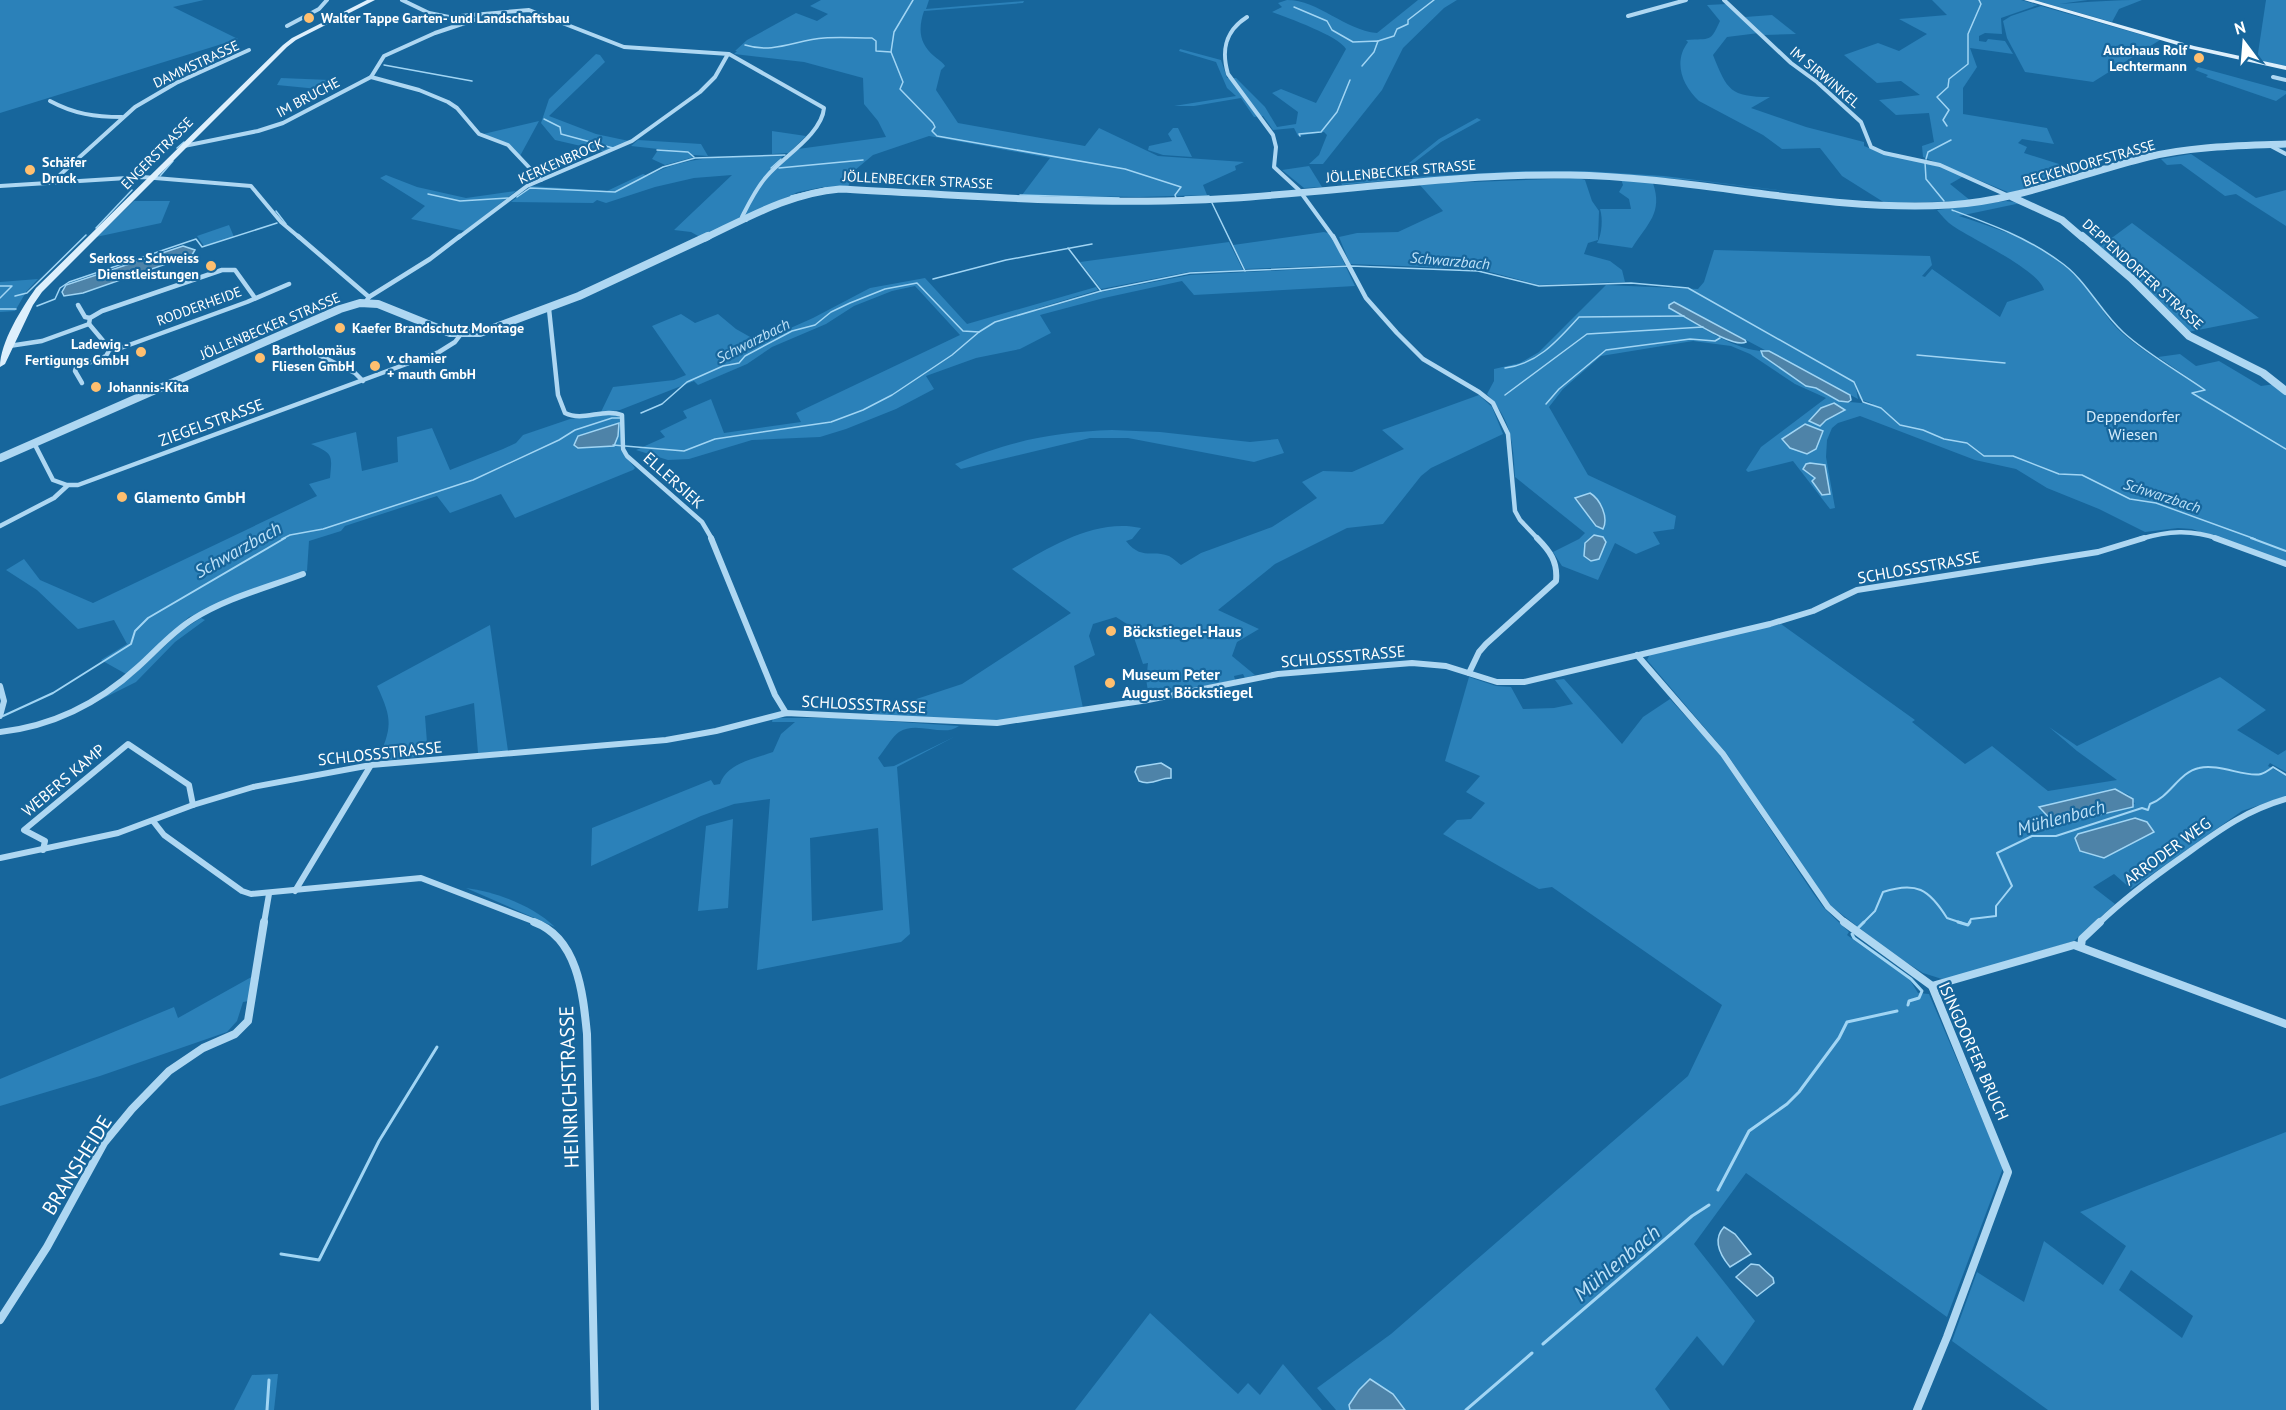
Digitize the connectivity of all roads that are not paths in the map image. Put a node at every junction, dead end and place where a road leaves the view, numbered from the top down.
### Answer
1 (327, 0) edge
2 (372, 0) edge
3 (402, 0) edge
4 (1686, 0) edge
5 (1724, 0) edge
6 (2027, 0) edge
7 (482, 15) junction
8 (1628, 16) dead end
9 (1247, 17) dead end
10 (287, 26) dead end
11 (249, 50) dead end
12 (728, 54) junction
13 (2286, 68) edge
14 (371, 76) junction
15 (2273, 77) dead end
16 (2286, 80) edge
17 (50, 101) dead end
18 (122, 117) junction
19 (2286, 144) edge
20 (2269, 145) junction
21 (184, 146) junction
22 (2286, 154) edge
23 (151, 178) junction
24 (541, 180) junction
25 (51, 183) junction
26 (0, 186) edge
27 (1301, 193) junction
28 (2012, 197) junction
29 (1899, 206) joint
30 (746, 220) junction
31 (289, 284) dead end
32 (255, 298) junction
33 (367, 300) junction
34 (78, 305) dead end
35 (549, 309) junction
36 (90, 318) junction
37 (89, 324) junction
38 (461, 334) junction
39 (9, 346) junction
40 (110, 349) junction
41 (313, 352) dead end
42 (0, 364) edge
43 (363, 381) junction
44 (82, 383) dead end
45 (2286, 391) edge
46 (34, 444) junction
47 (0, 458) edge
48 (67, 486) junction
49 (0, 526) edge
50 (2286, 564) edge
51 (303, 574) dead end
52 (1637, 655) junction
53 (1469, 673) junction
54 (0, 686) edge
55 (786, 713) junction
56 (2, 714) edge
57 (0, 732) edge
58 (371, 765) junction
59 (2286, 799) edge
60 (193, 805) junction
61 (153, 821) junction
62 (44, 850) junction
63 (0, 858) edge
64 (295, 891) junction
65 (269, 894) junction
66 (2081, 946) junction
67 (1932, 986) junction
68 (2286, 1024) edge
69 (0, 1320) edge
70 (594, 1410) edge
71 (1917, 1410) edge

1 - 10 street
2 - 21 main road, ENGERSTRASSE
3 - 7 street
4 - 8 street
5 - 28 street, IM SIRWINKEL
6 - 13 main road
7 - 12 street
7 - 14 street, IM BRUCHE
9 - 27 street
11 - 18 street, DAMMSTRASSE
12 - 24 street, KERKENBROCK
12 - 30 street
14 - 21 street, IM BRUCHE
14 - 24 street
15 - 16 street
17 - 18 street
18 - 25 street, DAMMSTRASSE
19 - 20 street, BECKENDORFSTRASSE
20 - 22 street
20 - 28 street, BECKENDORFSTRASSE
21 - 23 main road, ENGERSTRASSE
23 - 25 street
23 - 33 street
23 - 39 main road, ENGERSTRASSE
24 - 33 street, KERKENBROCK
25 - 26 street
27 - 29 street, JÖLLENBECKER STRASSE
27 - 30 street, JÖLLENBECKER STRASSE
27 - 53 street
28 - 29 street, BECKENDORFSTRASSE
28 - 45 street, DEPPENDORFER STRASSE
30 - 35 street, JÖLLENBECKER STRASSE
31 - 32 street
32 - 36 street, RODDERHEIDE
32 - 40 street, RODDERHEIDE
33 - 38 street, JÖLLENBECKER STRASSE
33 - 46 street, JÖLLENBECKER STRASSE
34 - 36 street
35 - 38 street, JÖLLENBECKER STRASSE
35 - 55 street, ELLERSIEK
36 - 37 street
37 - 39 street
37 - 40 street
38 - 43 street, ZIEGELSTRASSE
39 - 42 main road, ENGERSTRASSE
40 - 44 street, RODDERHEIDE
41 - 43 street
43 - 48 street, ZIEGELSTRASSE
46 - 47 street, JÖLLENBECKER STRASSE
46 - 48 street
48 - 49 street, ZIEGELSTRASSE
50 - 52 street, SCHLOSSSTRASSE
51 - 57 street
52 - 53 street, SCHLOSSSTRASSE
52 - 67 street, ISINGDORFER BRUCH
53 - 55 street, SCHLOSSSTRASSE
54 - 56 street
55 - 58 street, SCHLOSSSTRASSE
58 - 60 street, SCHLOSSSTRASSE
58 - 64 street
59 - 66 street, ARRODER WEG
60 - 61 street, SCHLOSSSTRASSE
60 - 62 street, WEBERS KAMP
61 - 62 street, SCHLOSSSTRASSE
61 - 65 street, HEINRICHSTRASSE
62 - 63 street, SCHLOSSSTRASSE
64 - 65 street, HEINRICHSTRASSE
64 - 70 street, HEINRICHSTRASSE
65 - 69 street, BRANSHEIDE
66 - 67 street
66 - 68 street
67 - 71 street, ISINGDORFER BRUCH

